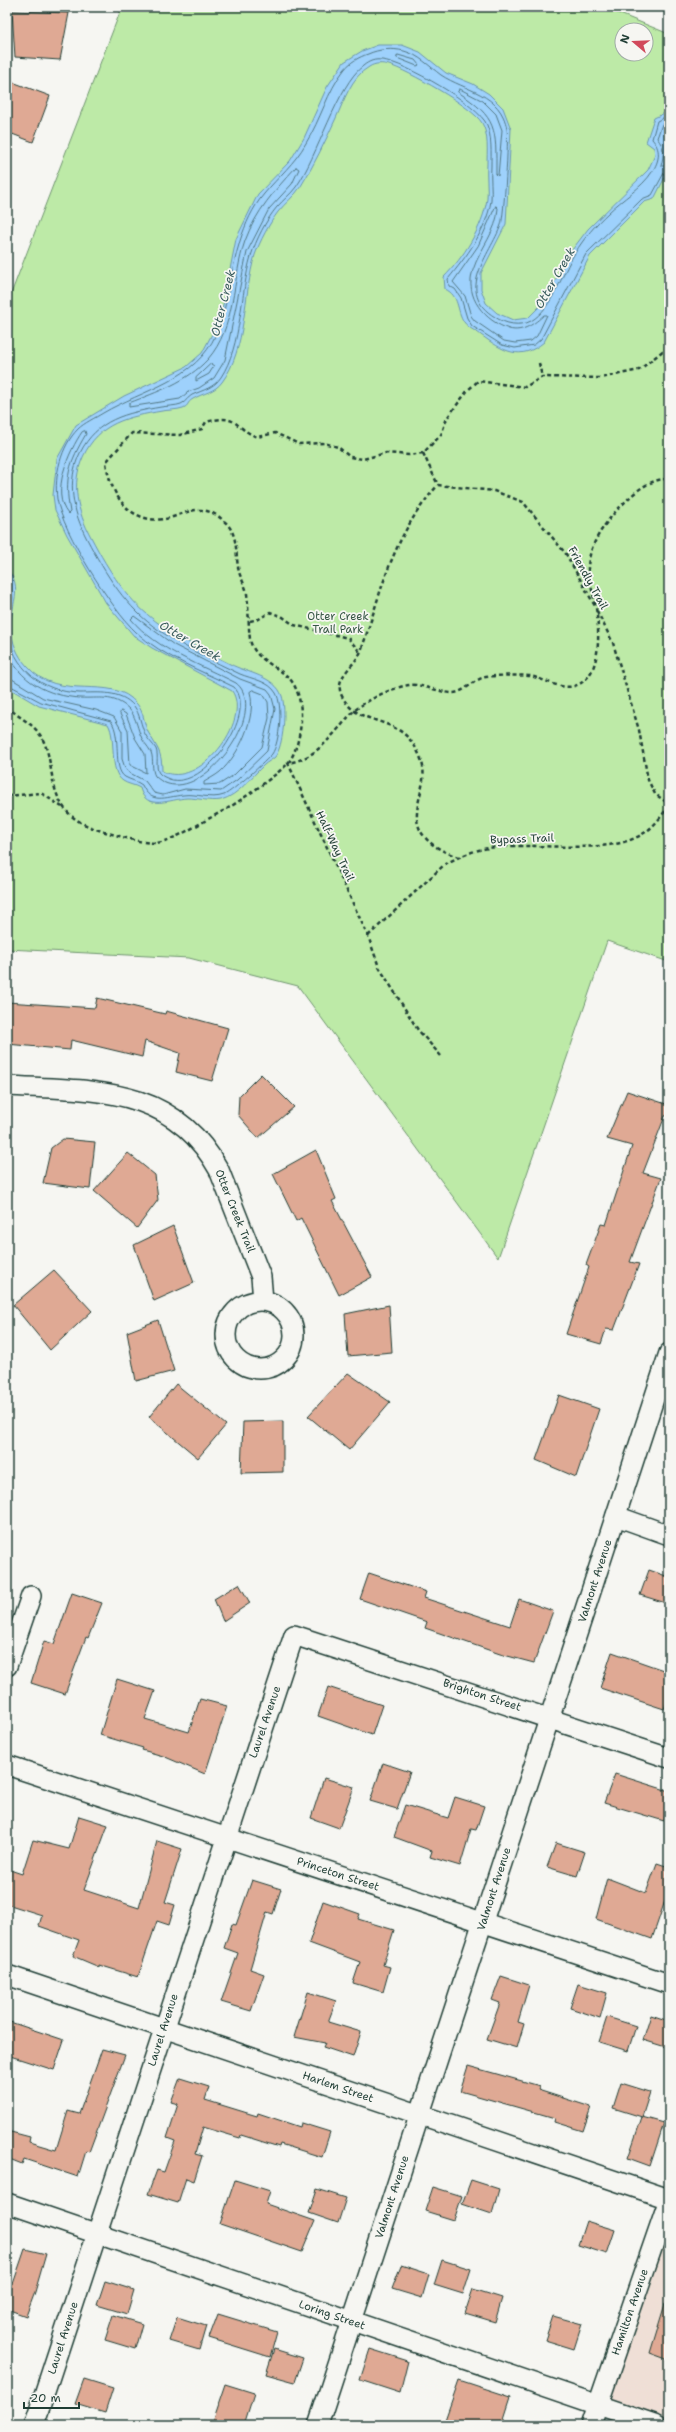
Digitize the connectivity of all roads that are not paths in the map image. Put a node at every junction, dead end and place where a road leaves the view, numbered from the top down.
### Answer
1 (7, 1086) edge
2 (263, 1300) dead end
3 (669, 1353) edge
4 (616, 1516) junction
5 (669, 1535) edge
6 (32, 1596) dead end
7 (294, 1635) joint
8 (7, 1666) edge
9 (550, 1718) junction
10 (669, 1758) edge
11 (7, 1765) edge
12 (226, 1837) junction
13 (483, 1922) junction
14 (7, 1975) edge
15 (669, 1984) edge
16 (164, 2028) junction
17 (420, 2114) junction
18 (669, 2199) edge
19 (7, 2203) edge
20 (96, 2235) junction
21 (351, 2322) junction
22 (598, 2405) junction
23 (34, 2425) edge
24 (318, 2425) edge
25 (591, 2425) edge
26 (657, 2425) edge

1 - 2 street, Otter Creek Trail
3 - 4 street, Valmont Avenue
4 - 5 street
4 - 9 street, Valmont Avenue
6 - 8 street
7 - 9 street, Brighton Street
7 - 12 street, Laurel Avenue
9 - 10 street, Brighton Street
9 - 13 street, Valmont Avenue
11 - 12 street, Princeton Street
12 - 13 street, Princeton Street
12 - 16 street, Laurel Avenue
13 - 15 street, Princeton Street
13 - 17 street, Valmont Avenue
14 - 16 street, Harlem Street
16 - 17 street, Harlem Street
16 - 20 street, Laurel Avenue
17 - 18 street, Harlem Street
17 - 21 street, Valmont Avenue
18 - 22 street, Hamilton Avenue
19 - 20 street, Loring Street
20 - 21 street, Loring Street
20 - 23 street, Laurel Avenue
21 - 22 street, Loring Street
21 - 24 street, Valmont Avenue
22 - 25 street, Hamilton Avenue
22 - 26 street, Loring Street

